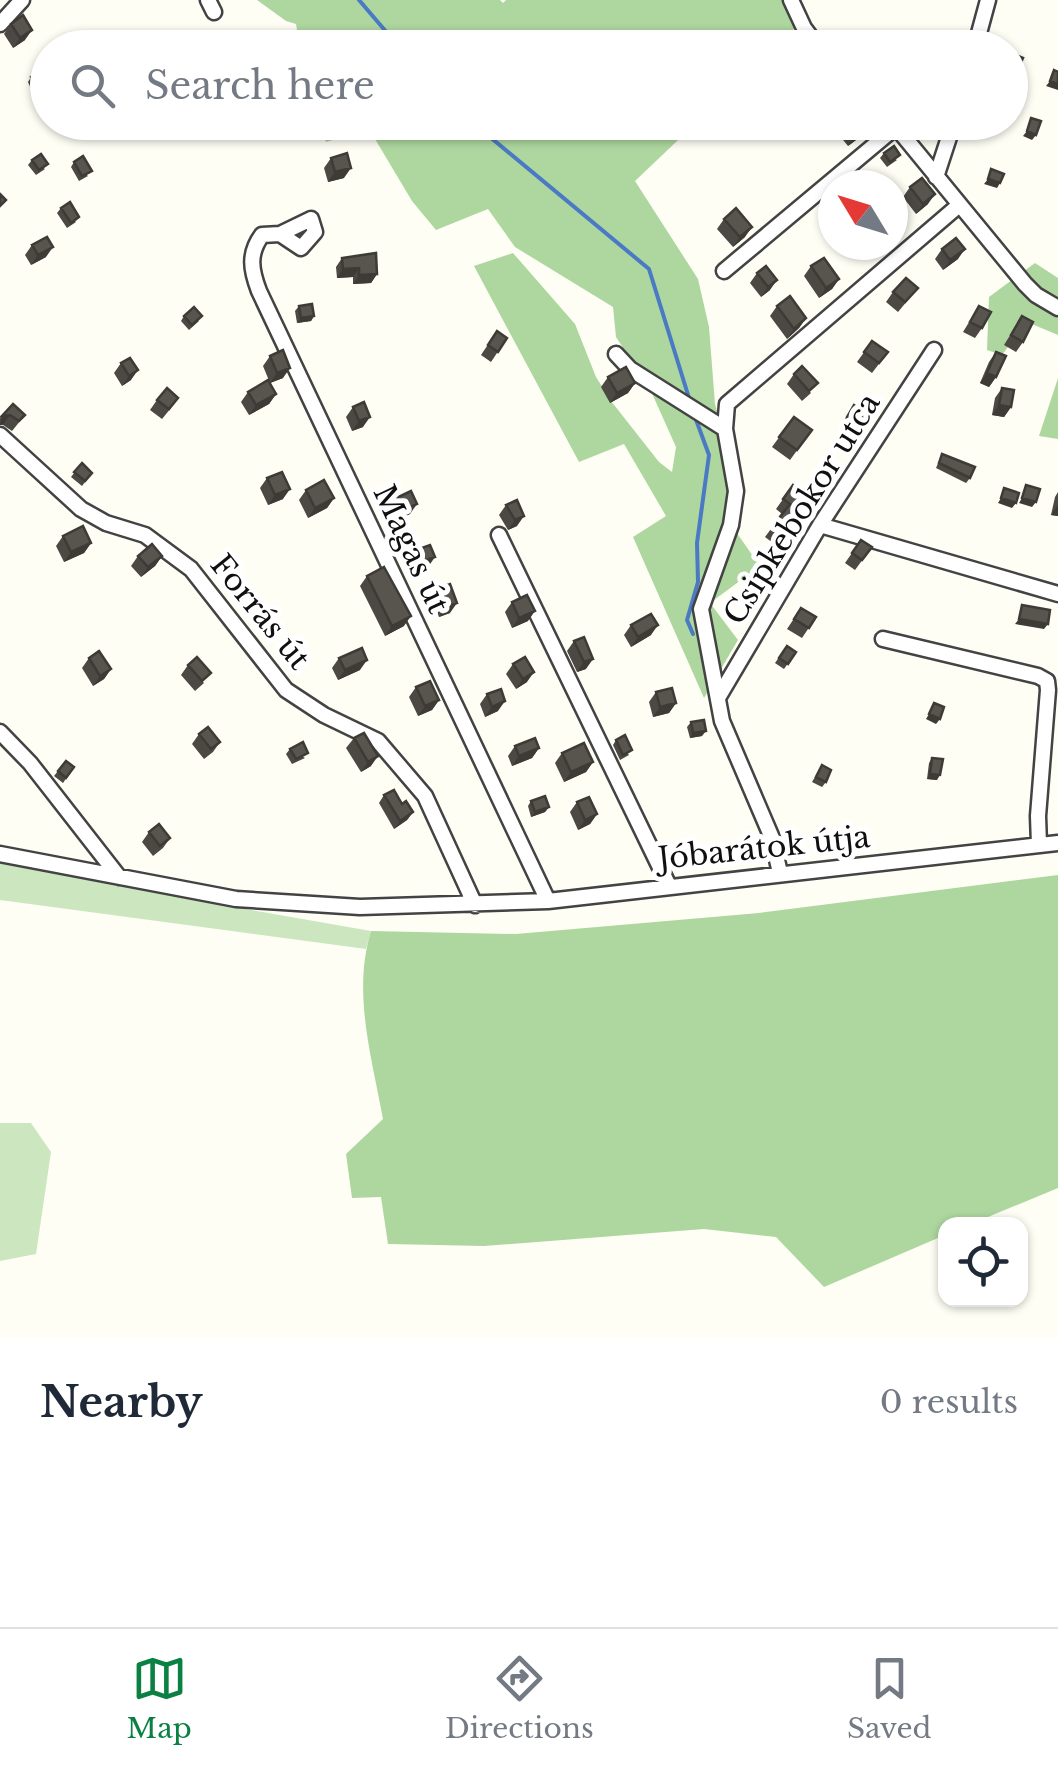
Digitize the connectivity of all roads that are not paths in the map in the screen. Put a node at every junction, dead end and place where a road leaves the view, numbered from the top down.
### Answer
1 (22, 0) edge
2 (791, 0) edge
3 (988, 0) edge
4 (0, 24) edge
5 (808, 30) edge
6 (980, 30) edge
7 (877, 140) edge
8 (906, 140) edge
9 (948, 140) edge
10 (936, 177) junction
11 (958, 206) junction
12 (280, 234) dead end
13 (724, 272) dead end
14 (1058, 308) edge
15 (934, 350) dead end
16 (616, 354) dead end
17 (726, 429) junction
18 (0, 435) edge
19 (820, 525) junction
20 (499, 535) dead end
21 (1058, 594) edge
22 (882, 638) dead end
23 (718, 698) junction
24 (0, 732) edge
25 (1058, 842) edge
26 (1040, 844) junction
27 (0, 854) edge
28 (780, 874) junction
29 (120, 877) junction
30 (669, 886) junction
31 (548, 900) junction
32 (475, 905) junction

1 - 4 street
2 - 5 street
3 - 6 street
7 - 13 street
8 - 10 street
9 - 10 street
10 - 11 street
11 - 14 street
11 - 17 street
12 - 31 street, Magas út
15 - 19 street, Csipkebokor utca
16 - 17 street
17 - 23 street
18 - 32 street, Forrás út
19 - 21 street
19 - 23 street, Csipkebokor utca
20 - 30 street
22 - 26 street
23 - 28 street
24 - 29 street
25 - 26 street, Jóbarátok útja
26 - 28 street, Jóbarátok útja
27 - 29 street, Jóbarátok útja
28 - 30 street, Jóbarátok útja
29 - 32 street, Jóbarátok útja
30 - 31 street, Jóbarátok útja
31 - 32 street, Jóbarátok útja

